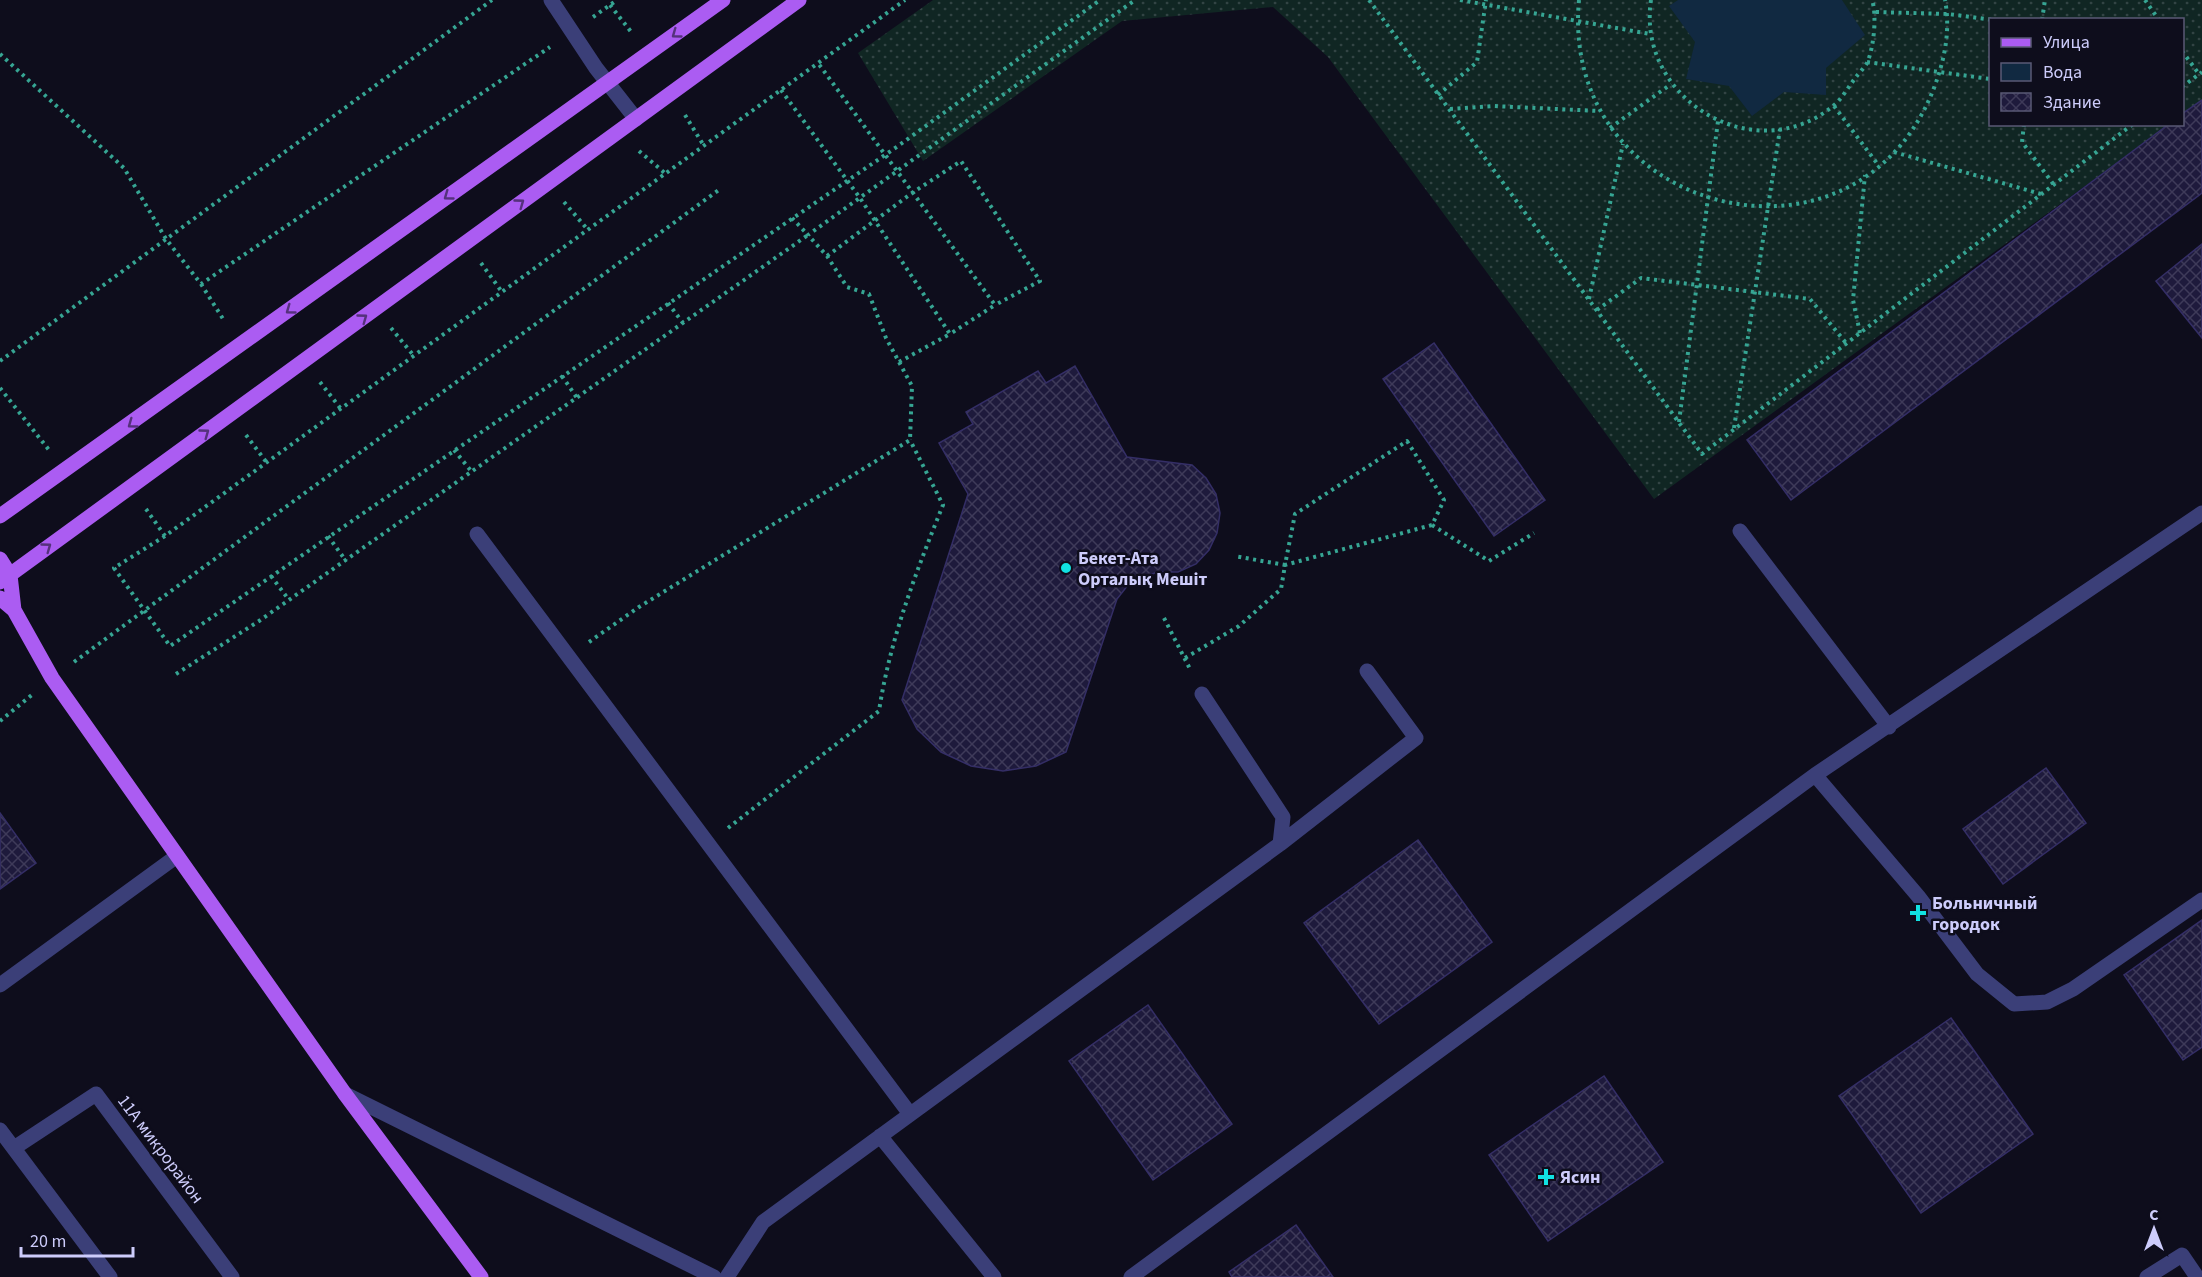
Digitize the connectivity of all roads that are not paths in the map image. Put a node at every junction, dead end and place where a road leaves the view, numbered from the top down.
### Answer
1 (551, 0) edge
2 (723, 0) edge
3 (799, 0) edge
4 (607, 82) junction
5 (636, 119) junction
6 (2202, 513) edge
7 (0, 516) edge
8 (1740, 531) dead end
9 (477, 534) dead end
10 (0, 560) edge
11 (5, 578) edge
12 (0, 598) edge
13 (14, 610) junction
14 (1367, 671) dead end
15 (1202, 694) road end
16 (1889, 727) junction
17 (1815, 775) junction
18 (1280, 844) junction
19 (177, 856) junction
20 (2202, 900) edge
21 (0, 986) edge
22 (345, 1094) junction
23 (910, 1114) junction
24 (0, 1130) edge
25 (880, 1136) junction
26 (14, 1148) junction
27 (110, 1277) edge
28 (232, 1277) edge
29 (481, 1277) edge
30 (714, 1277) edge
31 (728, 1277) edge
32 (994, 1277) edge
33 (1131, 1277) edge
34 (2147, 1277) edge
35 (2197, 1277) edge

1 - 4 street
2 -> 4 main road
3 - 5 main road
4 - 5 street
4 -> 7 main road
11 -> 5 main road
6 - 16 street
8 - 16 street
9 - 23 street
10 - 11 main road
11 - 13 main road
12 - 13 main road
13 - 19 main road
14 - 18 street
15 - 18 street
16 - 17 street
17 - 20 street
17 - 33 street
18 - 23 street
19 - 21 street
19 - 22 main road
22 - 29 main road
22 - 30 street
23 - 25 street
24 - 26 street
25 - 31 street
25 - 32 street
26 - 27 street
26 - 28 street, 11А микрорайон
34 - 35 street

